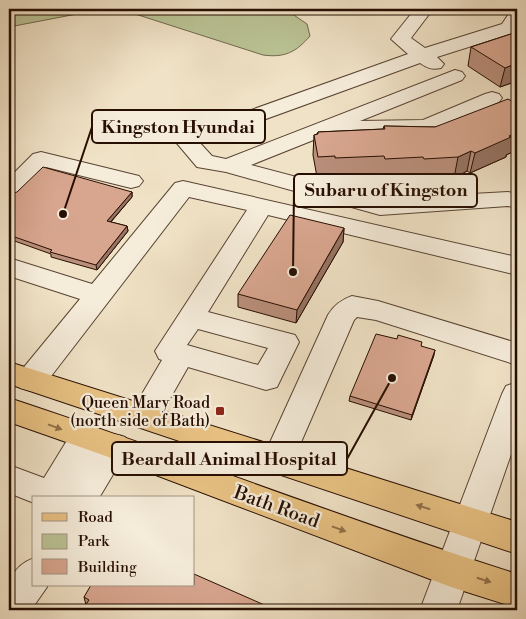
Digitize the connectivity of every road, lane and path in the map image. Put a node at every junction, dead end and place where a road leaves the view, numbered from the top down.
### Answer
1 (424, 9) edge
2 (517, 13) edge
3 (421, 56) junction
4 (455, 76) junction
5 (320, 129) junction
6 (228, 166) junction
7 (131, 181) dead end
8 (9, 191) edge
9 (517, 202) edge
10 (262, 206) junction
11 (517, 266) edge
12 (9, 267) edge
13 (98, 296) junction
14 (191, 317) junction
15 (517, 354) edge
16 (180, 355) junction
17 (20, 376) edge
18 (517, 394) edge
19 (9, 410) edge
20 (144, 416) junction
21 (100, 442) junction
22 (278, 460) junction
23 (9, 479) edge
24 (54, 496) edge
25 (59, 496) edge
26 (71, 496) edge
27 (469, 522) junction
28 (517, 538) edge
29 (451, 570) junction
30 (32, 578) edge
31 (517, 591) edge
32 (10, 610) edge
33 (438, 610) edge

1 - 3 street
2 - 3 street
3 - 4 street
3 - 6 street
4 - 5 street
4 - 5 street
5 - 6 street
6 - 9 street
7 - 8 street
10 - 11 street
10 - 13 street
10 - 14 street
12 - 13 street
13 - 17 street
14 - 16 street
14 - 16 street
15 - 22 street
16 - 20 street
17 - 20 main road
18 - 27 street
19 -> 21 main road, Bath Road
20 - 22 main road
21 - 25 street
21 - 26 street
21 -> 29 main road, Bath Road
27 -> 22 main road
23 - 24 street
27 - 28 main road
27 - 29 street
29 -> 31 main road, Bath Road
29 - 33 street
30 - 32 street

